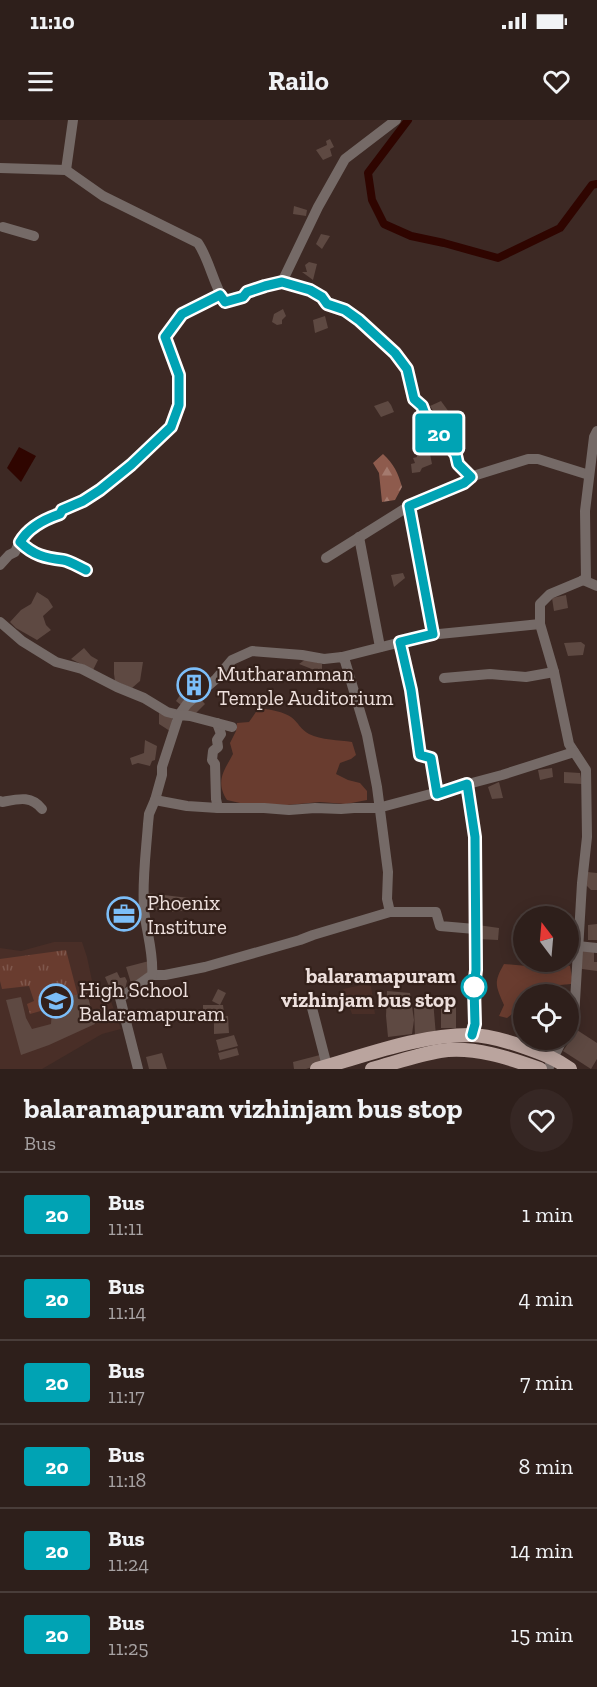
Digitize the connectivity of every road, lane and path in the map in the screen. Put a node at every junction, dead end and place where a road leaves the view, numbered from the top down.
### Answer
1 (74, 120) edge
2 (396, 120) edge
3 (0, 168) edge
4 (66, 170) junction
5 (1, 230) edge
6 (34, 236) dead end
7 (282, 282) junction
8 (220, 295) junction
9 (597, 431) edge
10 (589, 475) junction
11 (471, 477) junction
12 (409, 506) junction
13 (359, 537) junction
14 (20, 542) junction
15 (326, 558) dead end
16 (0, 565) edge
17 (86, 570) dead end
18 (583, 580) junction
19 (597, 586) edge
20 (0, 622) edge
21 (540, 624) junction
22 (433, 634) junction
23 (400, 642) junction
24 (380, 647) junction
25 (342, 657) junction
26 (554, 672) junction
27 (444, 678) dead end
28 (179, 716) junction
29 (217, 723) junction
30 (232, 727) dead end
31 (574, 752) junction
32 (467, 784) junction
33 (437, 794) junction
34 (155, 800) junction
35 (0, 801) edge
36 (218, 808) junction
37 (379, 808) junction
38 (42, 809) dead end
39 (578, 906) edge
40 (390, 912) junction
41 (475, 929) junction
42 (579, 946) edge
43 (597, 948) edge
44 (152, 975) junction
45 (311, 1004) dead end
46 (472, 1035) junction
47 (550, 1063) edge
48 (322, 1068) edge
49 (138, 1069) edge
50 (372, 1069) edge
51 (540, 1069) edge
52 (570, 1069) edge

1 - 4 street
2 - 7 street
3 - 4 street
4 - 8 street
5 - 6 street
7 - 8 street
7 - 11 street
8 - 14 street
9 - 10 street
10 - 11 street
10 - 18 street
11 - 12 street
12 - 13 street
12 - 22 street
13 - 15 street
13 - 24 street
14 - 16 street
14 - 17 street
18 - 19 street
18 - 21 street
20 - 28 street
21 - 22 street
21 - 26 street
22 - 23 street
23 - 24 street
23 - 33 street
24 - 25 street
25 - 28 street
25 - 37 street
26 - 27 street
26 - 31 street
28 - 29 street
28 - 34 street
29 - 30 street
29 - 36 street
31 - 32 street
31 - 39 street
32 - 33 street
32 - 41 street
33 - 37 street
34 - 36 street
34 - 44 street
35 - 38 street
36 - 37 street
37 - 40 street
40 - 41 street
40 - 44 street
41 - 46 street
42 - 43 street
44 - 49 street
45 - 48 street
46 - 47 main road
46 - 48 main road
47 - 52 main road
50 - 51 main road

